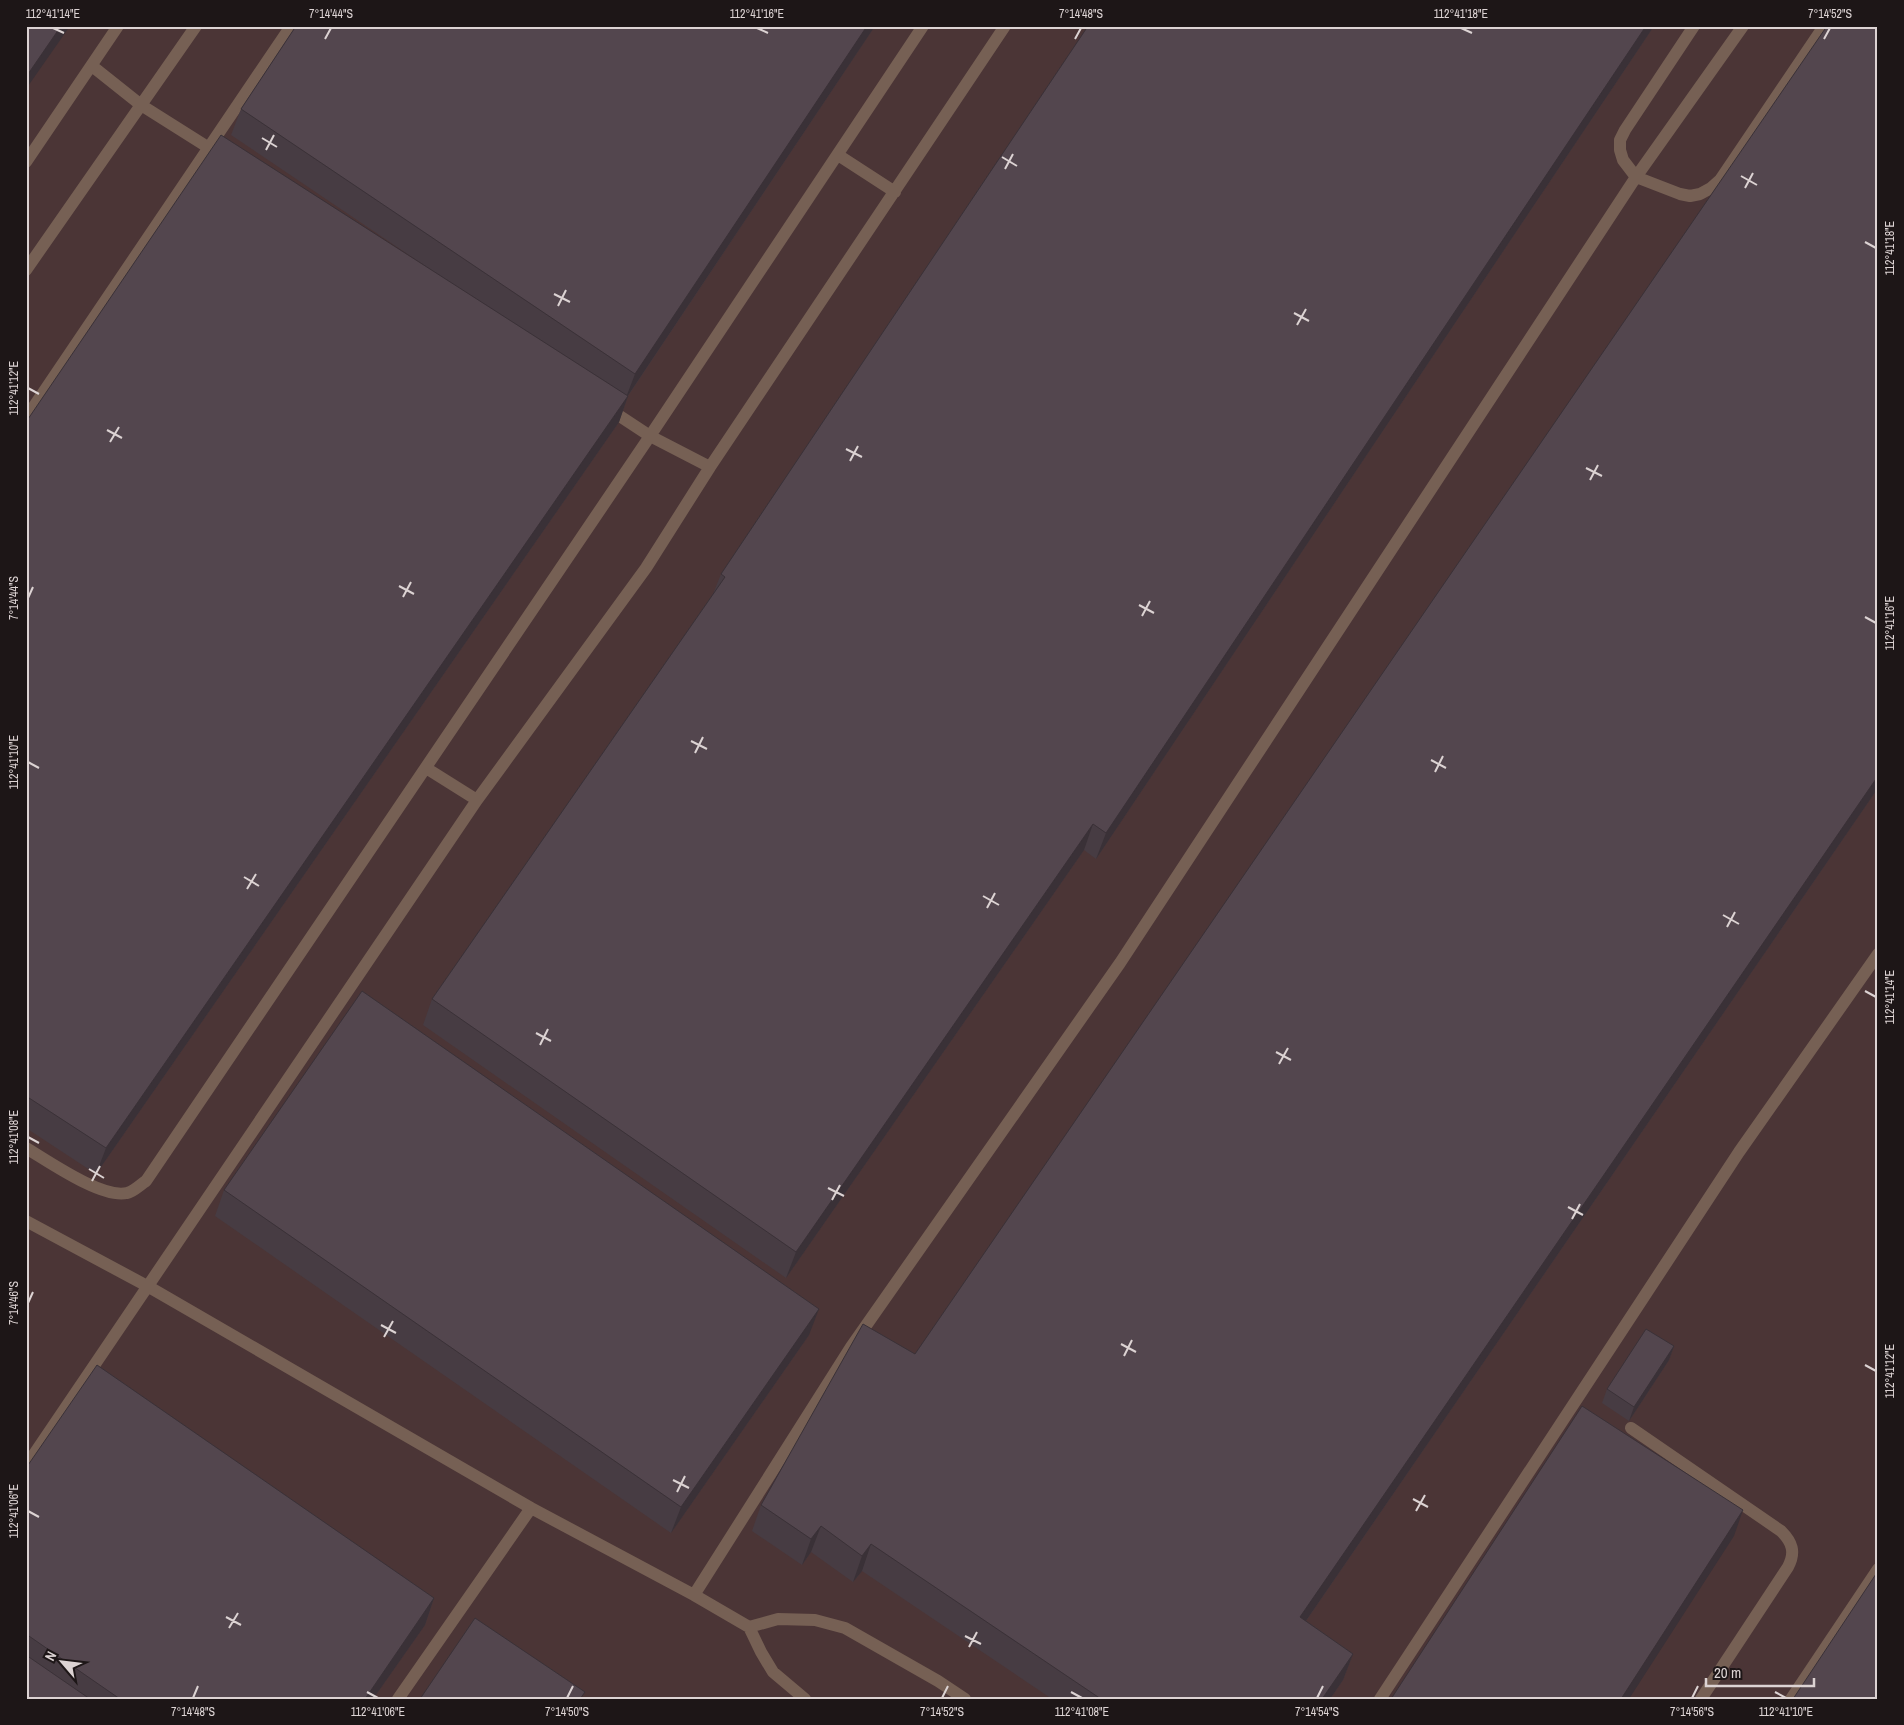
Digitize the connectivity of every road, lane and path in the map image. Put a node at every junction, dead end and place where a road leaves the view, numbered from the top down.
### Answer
1 (118, 26) edge
2 (196, 26) edge
3 (291, 26) edge
4 (923, 26) edge
5 (1005, 26) edge
6 (1694, 26) edge
7 (1742, 26) edge
8 (1824, 26) edge
9 (92, 66) junction
10 (141, 105) junction
11 (210, 148) junction
12 (838, 155) junction
13 (26, 162) edge
14 (235, 164) edge
15 (1636, 177) junction
16 (895, 192) junction
17 (26, 270) edge
18 (592, 398) edge
19 (26, 418) edge
20 (650, 436) junction
21 (710, 467) junction
22 (426, 768) junction
23 (478, 800) junction
24 (1878, 954) edge
25 (26, 1148) edge
26 (26, 1221) edge
27 (148, 1287) junction
28 (1631, 1428) dead end
29 (26, 1466) edge
30 (530, 1508) junction
31 (1878, 1569) edge
32 (694, 1595) junction
33 (749, 1627) junction
34 (398, 1699) edge
35 (805, 1699) edge
36 (965, 1699) edge
37 (1380, 1699) edge
38 (1701, 1699) edge
39 (1791, 1699) edge

1 - 9 lane
2 - 10 lane
3 - 11 lane
4 - 12 lane
5 - 16 lane
6 - 15 lane
7 - 15 lane
8 - 15 lane
9 - 10 lane
9 - 13 lane
10 - 11 lane
10 - 17 lane
11 - 14 lane
11 - 19 lane
12 - 16 lane
12 - 20 lane
15 - 32 lane
16 - 21 lane
18 - 20 lane
20 - 21 lane
20 - 22 lane
21 - 23 lane
22 - 23 lane
22 - 25 lane
23 - 27 lane
24 - 37 lane
26 - 27 lane
27 - 29 lane
27 - 30 lane
28 - 38 lane
30 - 32 lane
30 - 34 lane
31 - 39 lane
32 - 33 lane
33 - 35 lane
33 - 36 lane

